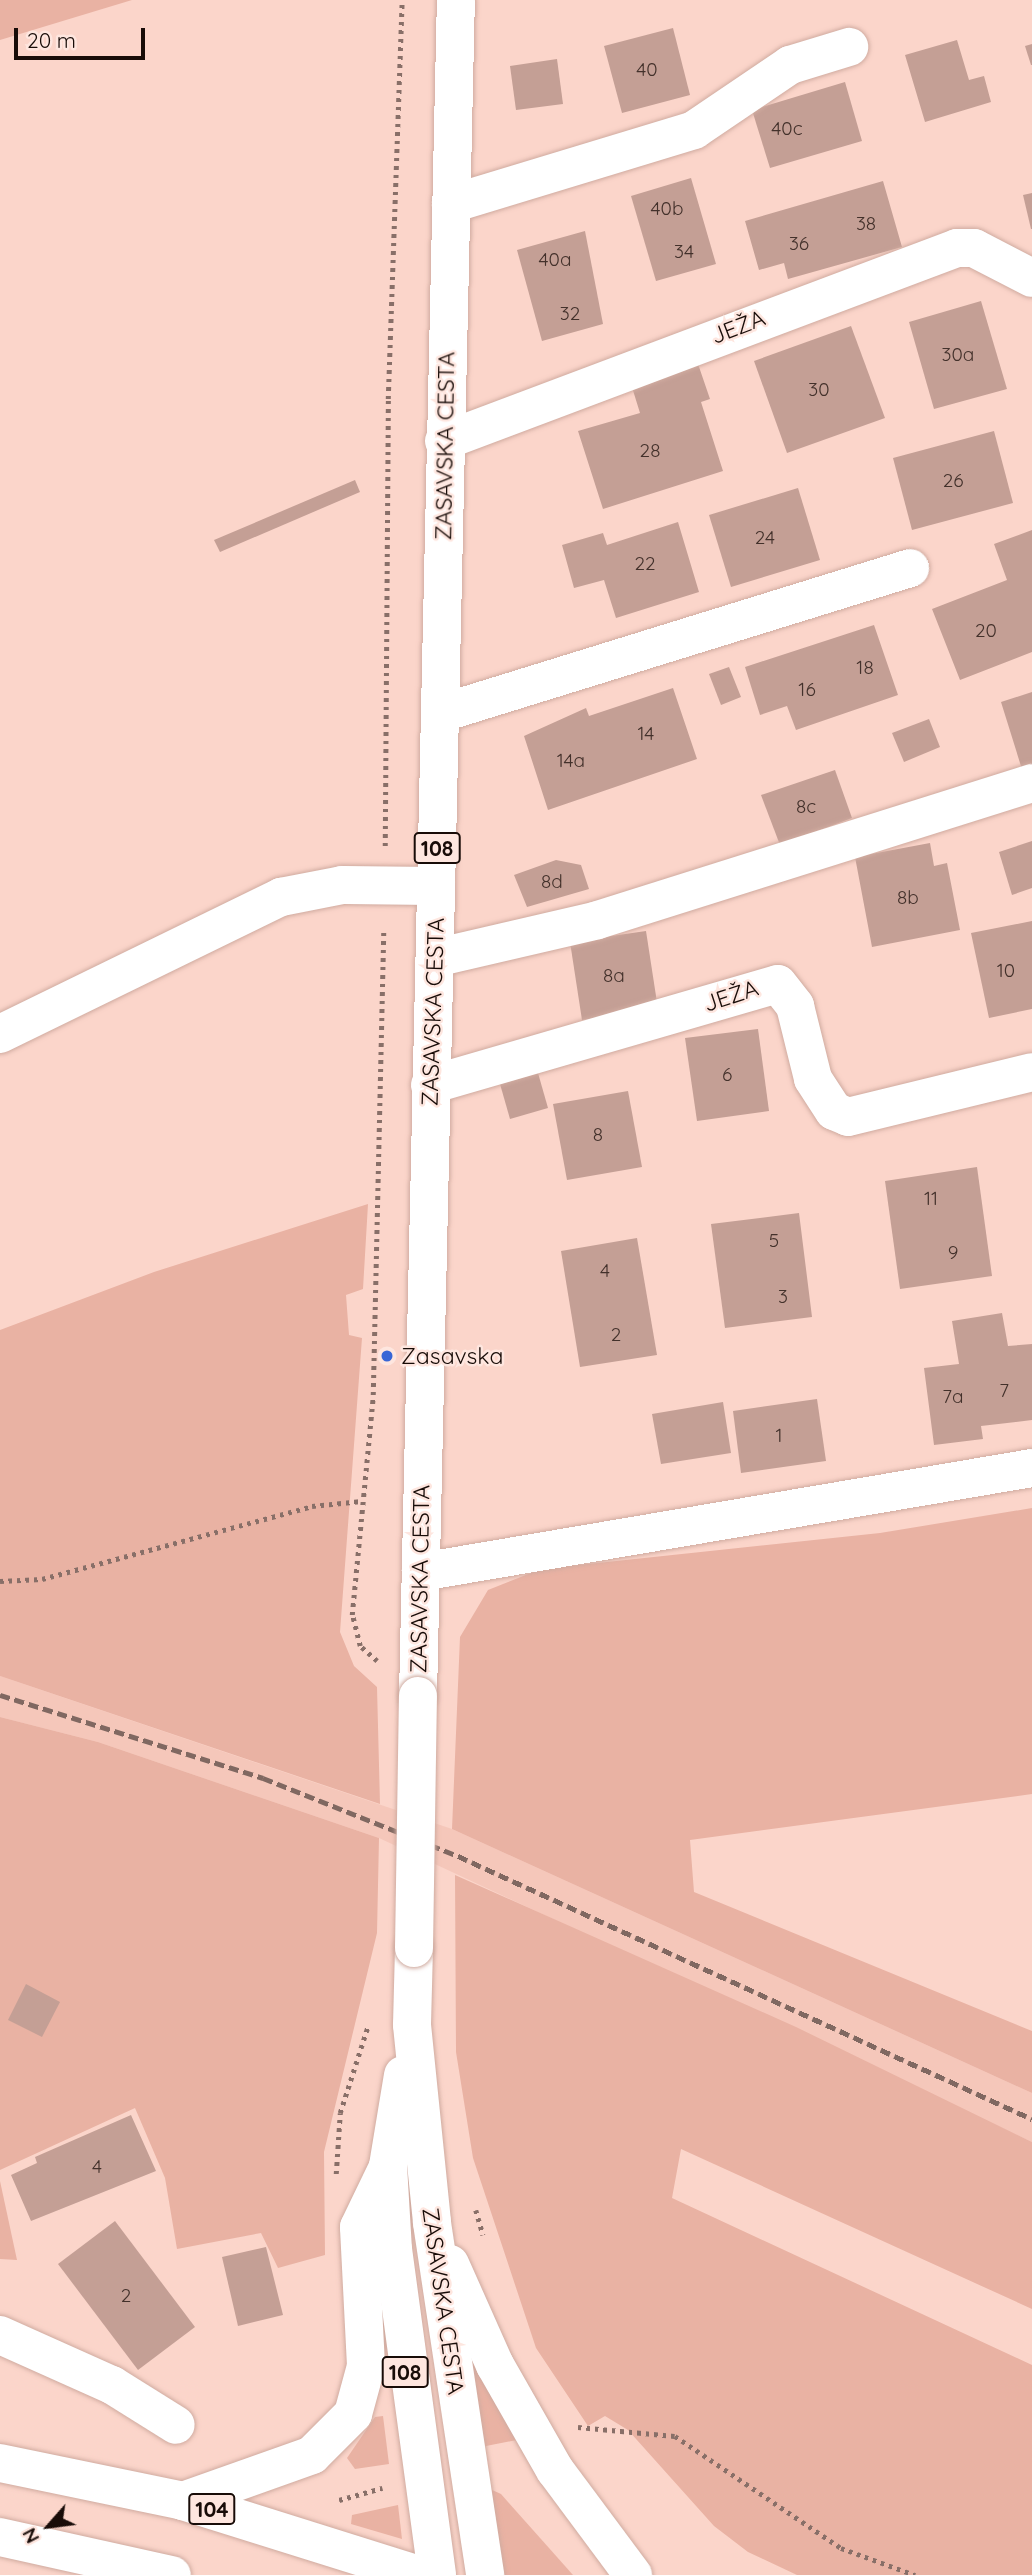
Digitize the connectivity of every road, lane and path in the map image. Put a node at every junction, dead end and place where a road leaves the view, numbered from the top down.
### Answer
1 (402, 0) edge
2 (456, 0) edge
3 (849, 47) dead end
4 (451, 204) junction
5 (1032, 278) edge
6 (444, 441) junction
7 (910, 568) dead end
8 (442, 713) junction
9 (1032, 783) edge
10 (385, 884) junction
11 (436, 886) junction
12 (435, 958) junction
13 (0, 1034) edge
14 (1032, 1072) edge
15 (430, 1084) junction
16 (1032, 1468) edge
17 (362, 1502) junction
18 (421, 1572) junction
19 (0, 1581) edge
20 (385, 1662) dead end
21 (412, 2025) junction
22 (388, 2166) junction
23 (474, 2200) dead end
24 (432, 2223) junction
25 (487, 2249) dead end
26 (0, 2335) edge
27 (176, 2425) dead end
28 (571, 2427) dead end
29 (0, 2463) edge
30 (183, 2501) junction
31 (0, 2537) edge
32 (76, 2552) junction
33 (121, 2575) edge
34 (172, 2575) edge
35 (419, 2575) edge
36 (436, 2575) edge
37 (485, 2575) edge
38 (633, 2575) edge
39 (915, 2575) edge

1 - 10 path, ZASAVSKA CESTA
2 - 4 main road, ZASAVSKA CESTA / 108
3 - 4 main road
4 - 6 main road, ZASAVSKA CESTA / 108
5 - 6 main road, JEŽA
6 - 8 main road, ZASAVSKA CESTA / 108
7 - 8 main road
8 - 11 main road, ZASAVSKA CESTA / 108
9 - 12 main road
10 - 11 main road
10 - 13 main road
10 - 17 path, ZASAVSKA CESTA
11 - 12 main road, ZASAVSKA CESTA / 108
12 - 15 main road, ZASAVSKA CESTA / 108
14 - 15 main road, JEŽA
15 - 18 main road, ZASAVSKA CESTA / 108
16 - 18 main road
17 - 19 path
17 - 20 path, ZASAVSKA CESTA
18 - 21 main road, ZASAVSKA CESTA / 108, bridge
21 - 22 main road, ZASAVSKA CESTA / 108
21 - 24 main road, ZASAVSKA CESTA
22 - 30 main road
22 - 36 main road, ZASAVSKA CESTA / 108
23 - 25 path, ZASAVSKA CESTA
24 - 37 main road, ZASAVSKA CESTA
24 - 38 main road
26 - 27 main road
28 - 39 path
29 - 30 main road, 104
30 - 35 main road, 104
31 - 32 main road
32 - 33 main road
32 - 34 main road

